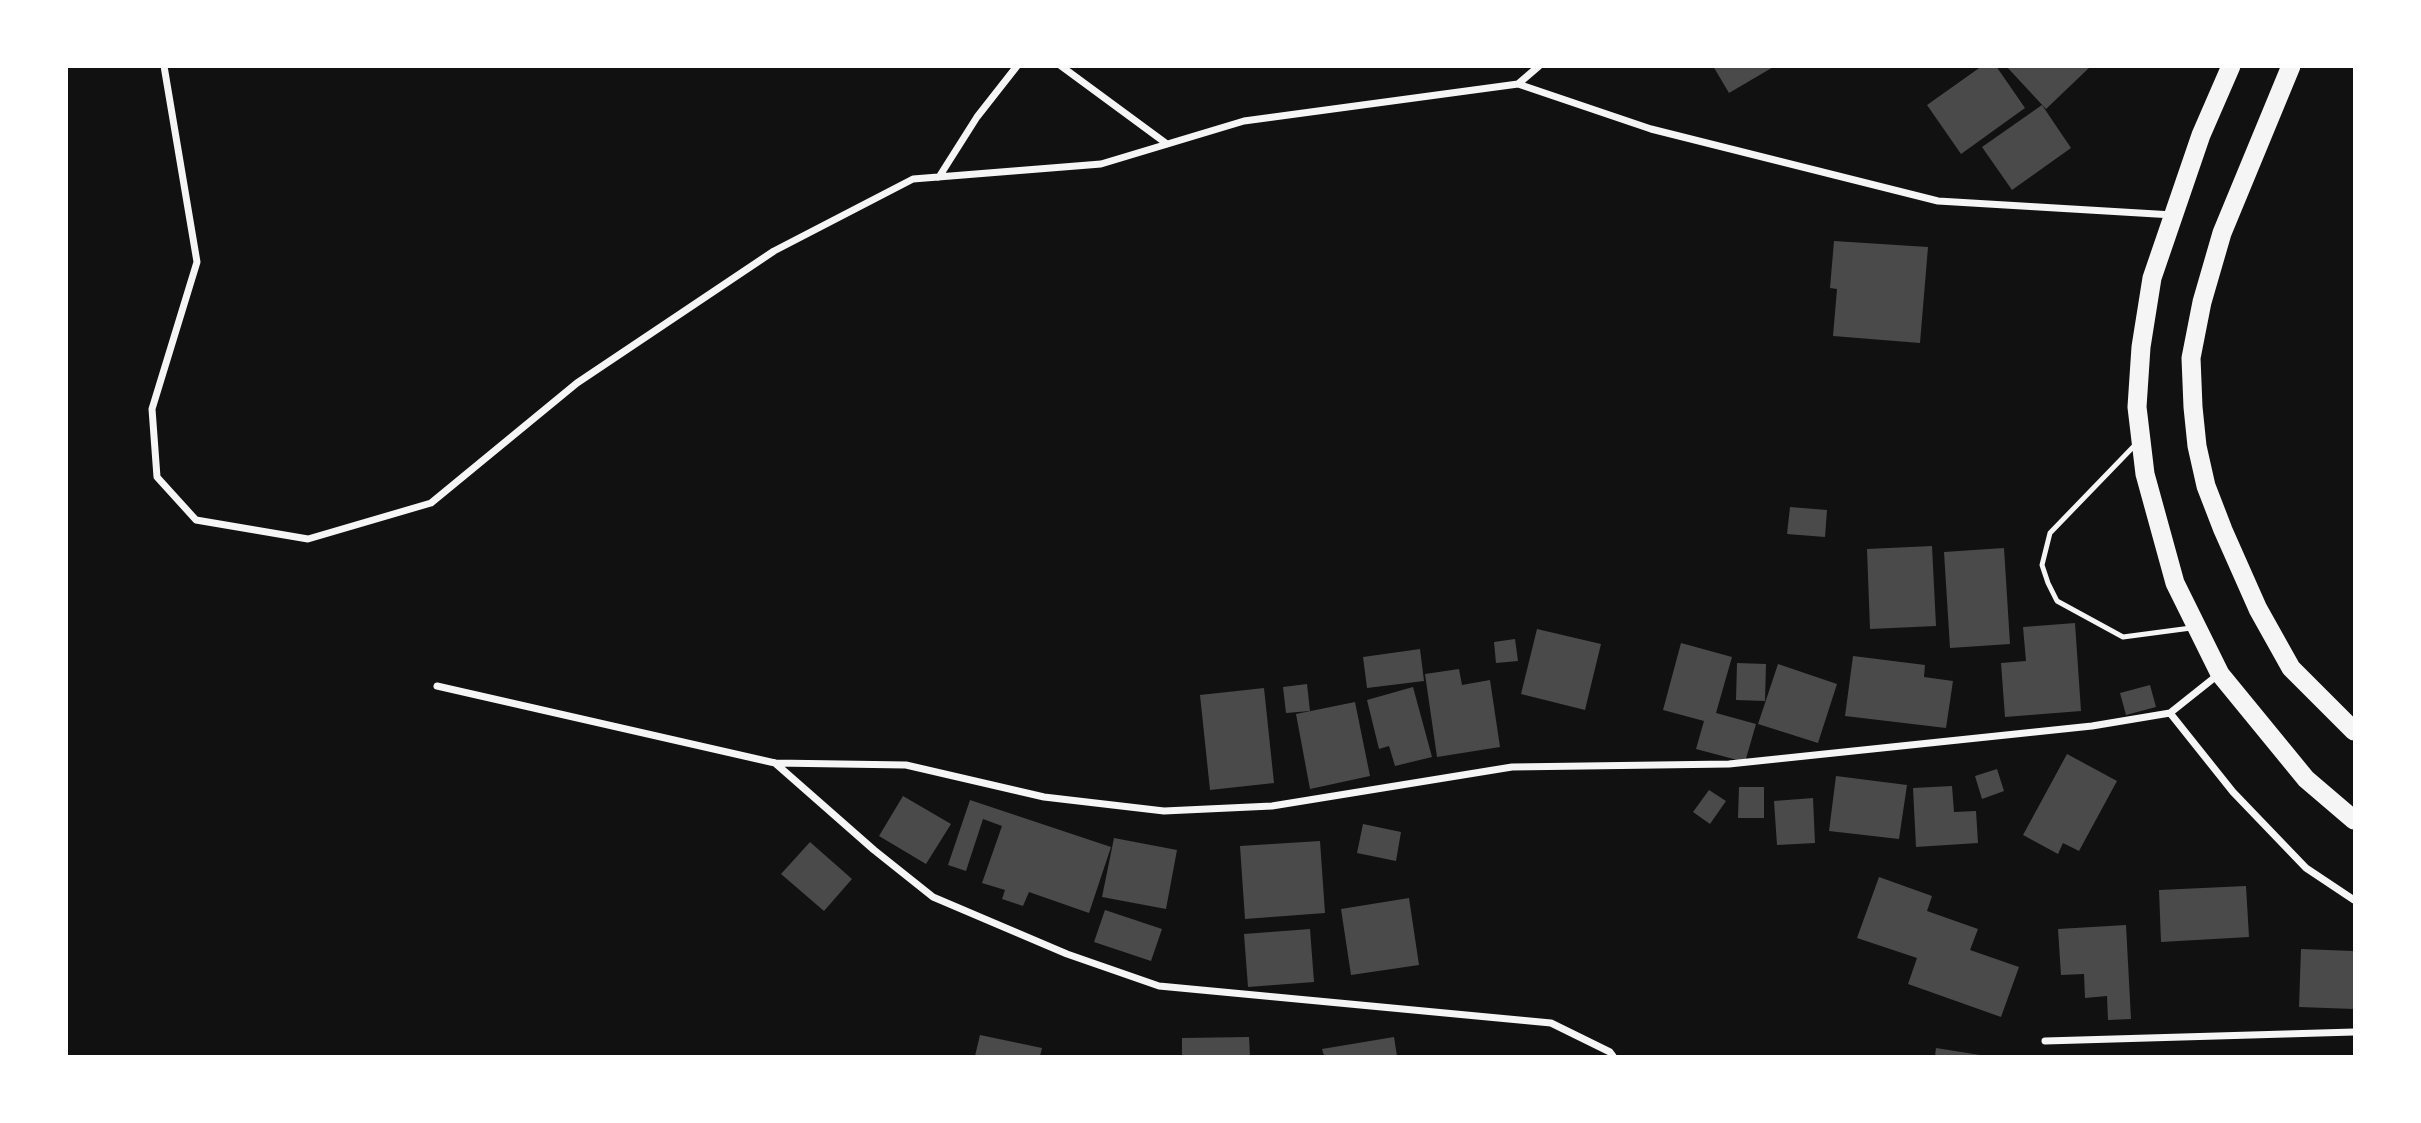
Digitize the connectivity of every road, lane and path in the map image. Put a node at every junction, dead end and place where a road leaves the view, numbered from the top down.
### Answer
1 (164, 66) edge
2 (1017, 66) edge
3 (1061, 66) edge
4 (1539, 66) edge
5 (2231, 66) edge
6 (2291, 66) edge
7 (1518, 84) junction
8 (1167, 144) junction
9 (939, 177) junction
10 (2174, 215) junction
11 (2141, 439) junction
12 (2196, 627) junction
13 (2220, 674) junction
14 (437, 686) dead end
15 (2170, 713) junction
16 (2354, 731) edge
17 (775, 763) junction
18 (2354, 820) edge
19 (2354, 900) edge
20 (2354, 1032) edge
21 (2045, 1041) dead end
22 (1613, 1056) edge

1 - 9 street
2 - 9 street
3 - 8 street
4 - 7 street
5 - 10 highway
6 - 16 highway
7 - 8 street
7 - 10 street
8 - 9 street
10 - 11 highway
11 - 12 highway
11 - 12 lane
12 - 13 highway
13 - 15 street
13 - 18 highway
14 - 17 street
15 - 17 street
15 - 19 street
17 - 22 street
20 - 21 street

